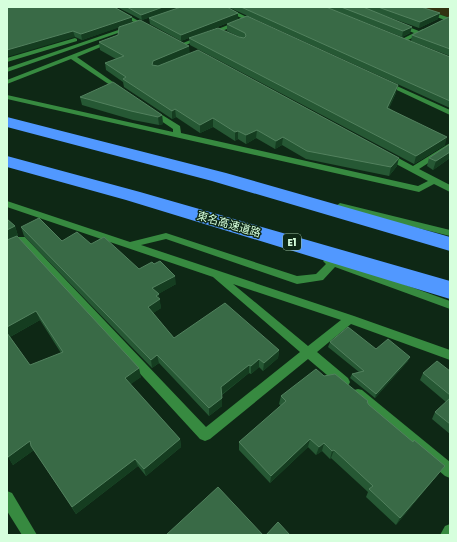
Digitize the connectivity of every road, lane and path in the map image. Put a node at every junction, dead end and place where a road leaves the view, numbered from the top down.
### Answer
1 (110, 7) edge
2 (221, 7) edge
3 (413, 7) edge
4 (248, 19) junction
5 (448, 20) edge
6 (393, 22) edge
7 (440, 22) edge
8 (144, 23) junction
9 (262, 26) edge
10 (426, 29) edge
11 (116, 32) junction
12 (157, 32) edge
13 (420, 32) junction
14 (395, 38) edge
15 (402, 41) junction
16 (409, 44) edge
17 (192, 51) edge
18 (71, 56) junction
19 (7, 60) edge
20 (7, 70) edge
21 (378, 79) edge
22 (7, 82) edge
23 (124, 92) edge
24 (7, 97) edge
25 (144, 106) edge
26 (450, 112) edge
27 (7, 122) edge
28 (177, 134) junction
29 (450, 145) edge
30 (378, 151) edge
31 (7, 161) edge
32 (413, 170) junction
33 (220, 177) junction
34 (434, 181) junction
35 (450, 189) edge
36 (133, 196) junction
37 (7, 204) edge
38 (450, 233) edge
39 (450, 244) edge
40 (130, 245) junction
41 (7, 246) edge
42 (332, 263) junction
43 (212, 273) junction
44 (450, 290) edge
45 (450, 306) edge
46 (350, 319) junction
47 (309, 353) junction
48 (450, 355) edge
49 (450, 471) edge
50 (7, 498) edge
51 (450, 531) edge
52 (30, 535) edge
53 (447, 535) edge

1 - 8 street
2 - 4 street
3 - 5 street
4 - 9 street
4 - 17 street
5 - 7 street
6 - 13 street
8 - 11 street
8 - 12 street
10 - 13 street
11 - 18 street
11 - 19 street
11 - 20 street
13 - 15 street
14 - 15 street
15 - 16 street
18 - 22 street
18 - 23 street
21 - 26 street
24 - 28 street
25 - 28 street
27 - 33 highway
28 - 34 street
29 - 32 street
30 - 32 street
31 - 36 highway, 東名高速道路 / E1
32 - 34 street
33 - 38 street
33 - 39 highway
34 - 35 street
36 - 42 street
36 - 44 highway, 東名高速道路 / E1
37 - 40 street
40 - 42 street
40 - 43 street
41 - 47 street
42 - 45 street
43 - 46 street
43 - 47 street
46 - 47 street
46 - 48 street
47 - 49 street
50 - 52 street
51 - 53 street

